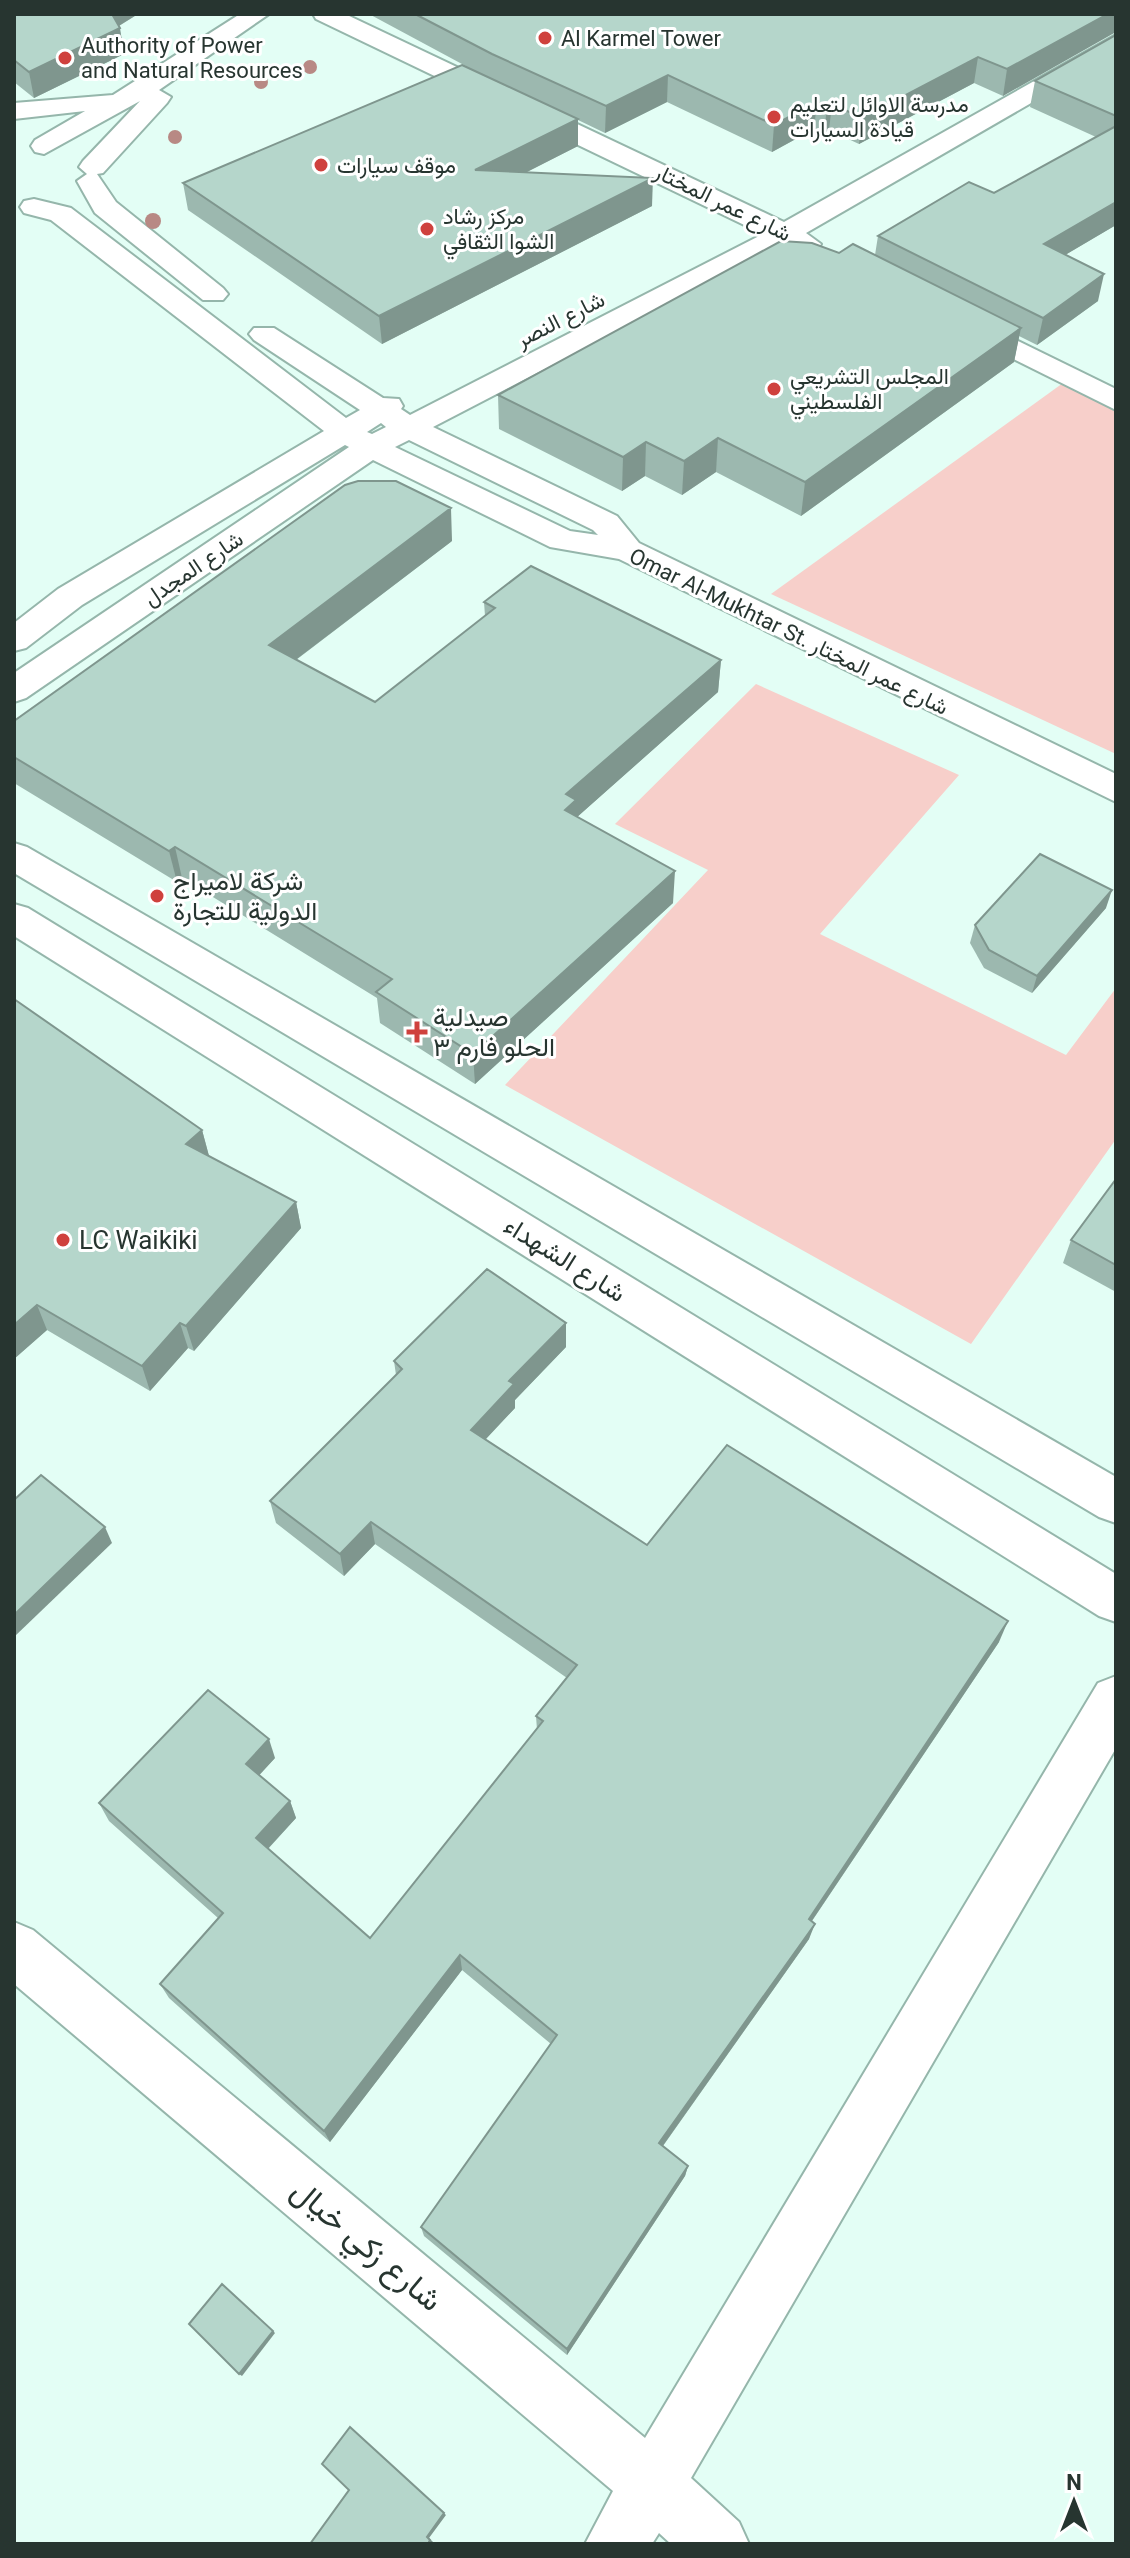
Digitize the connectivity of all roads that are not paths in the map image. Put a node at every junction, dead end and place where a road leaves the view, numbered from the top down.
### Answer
1 (257, 14) edge
2 (325, 14) edge
3 (1115, 14) edge
4 (1116, 43) edge
5 (181, 65) junction
6 (14, 111) edge
7 (14, 131) edge
8 (44, 146) junction
9 (14, 150) edge
10 (92, 174) junction
11 (24, 206) edge
12 (760, 218) junction
13 (786, 233) junction
14 (827, 254) edge
15 (937, 310) edge
16 (463, 367) dead end
17 (407, 396) dead end
18 (1116, 401) edge
19 (379, 410) junction
20 (409, 428) junction
21 (342, 430) junction
22 (371, 447) junction
23 (627, 550) junction
24 (14, 640) edge
25 (14, 690) edge
26 (1116, 789) edge
27 (14, 856) edge
28 (14, 918) edge
29 (1116, 1502) edge
30 (1116, 1600) edge
31 (1116, 1700) edge
32 (14, 1949) edge
33 (652, 2484) junction
34 (617, 2544) edge
35 (717, 2544) edge

1 - 5 main road
2 - 12 main road, شارع عمر المختار
3 - 12 main road, شارع النصر
4 - 13 main road, شارع النصر
5 - 6 main road
5 - 8 main road
5 - 10 main road
7 - 8 main road
8 - 9 main road
8 - 10 main road
10 - 11 main road
10 - 19 main road
11 - 21 main road
12 - 13 main road, شارع عمر المختار
12 - 16 main road, شارع النصر
13 - 14 main road, شارع عمر المختار
13 - 20 main road, شارع النصر
15 - 18 main road
17 - 19 main road
19 - 20 main road
19 - 21 main road
20 - 22 main road, شارع النصر
20 - 23 main road
21 - 22 main road
21 - 24 main road
22 - 23 main road, Omar Al-Mukhtar St. شارع عمر المختار
22 - 25 main road, شارع المجدل
23 - 26 main road, Omar Al-Mukhtar St. شارع عمر المختار
27 - 29 main road
28 - 30 main road, شارع الشهداء
31 - 33 main road
32 - 33 main road, شارع زكي خيال
33 - 34 main road
33 - 35 main road, شارع زكي خيال

